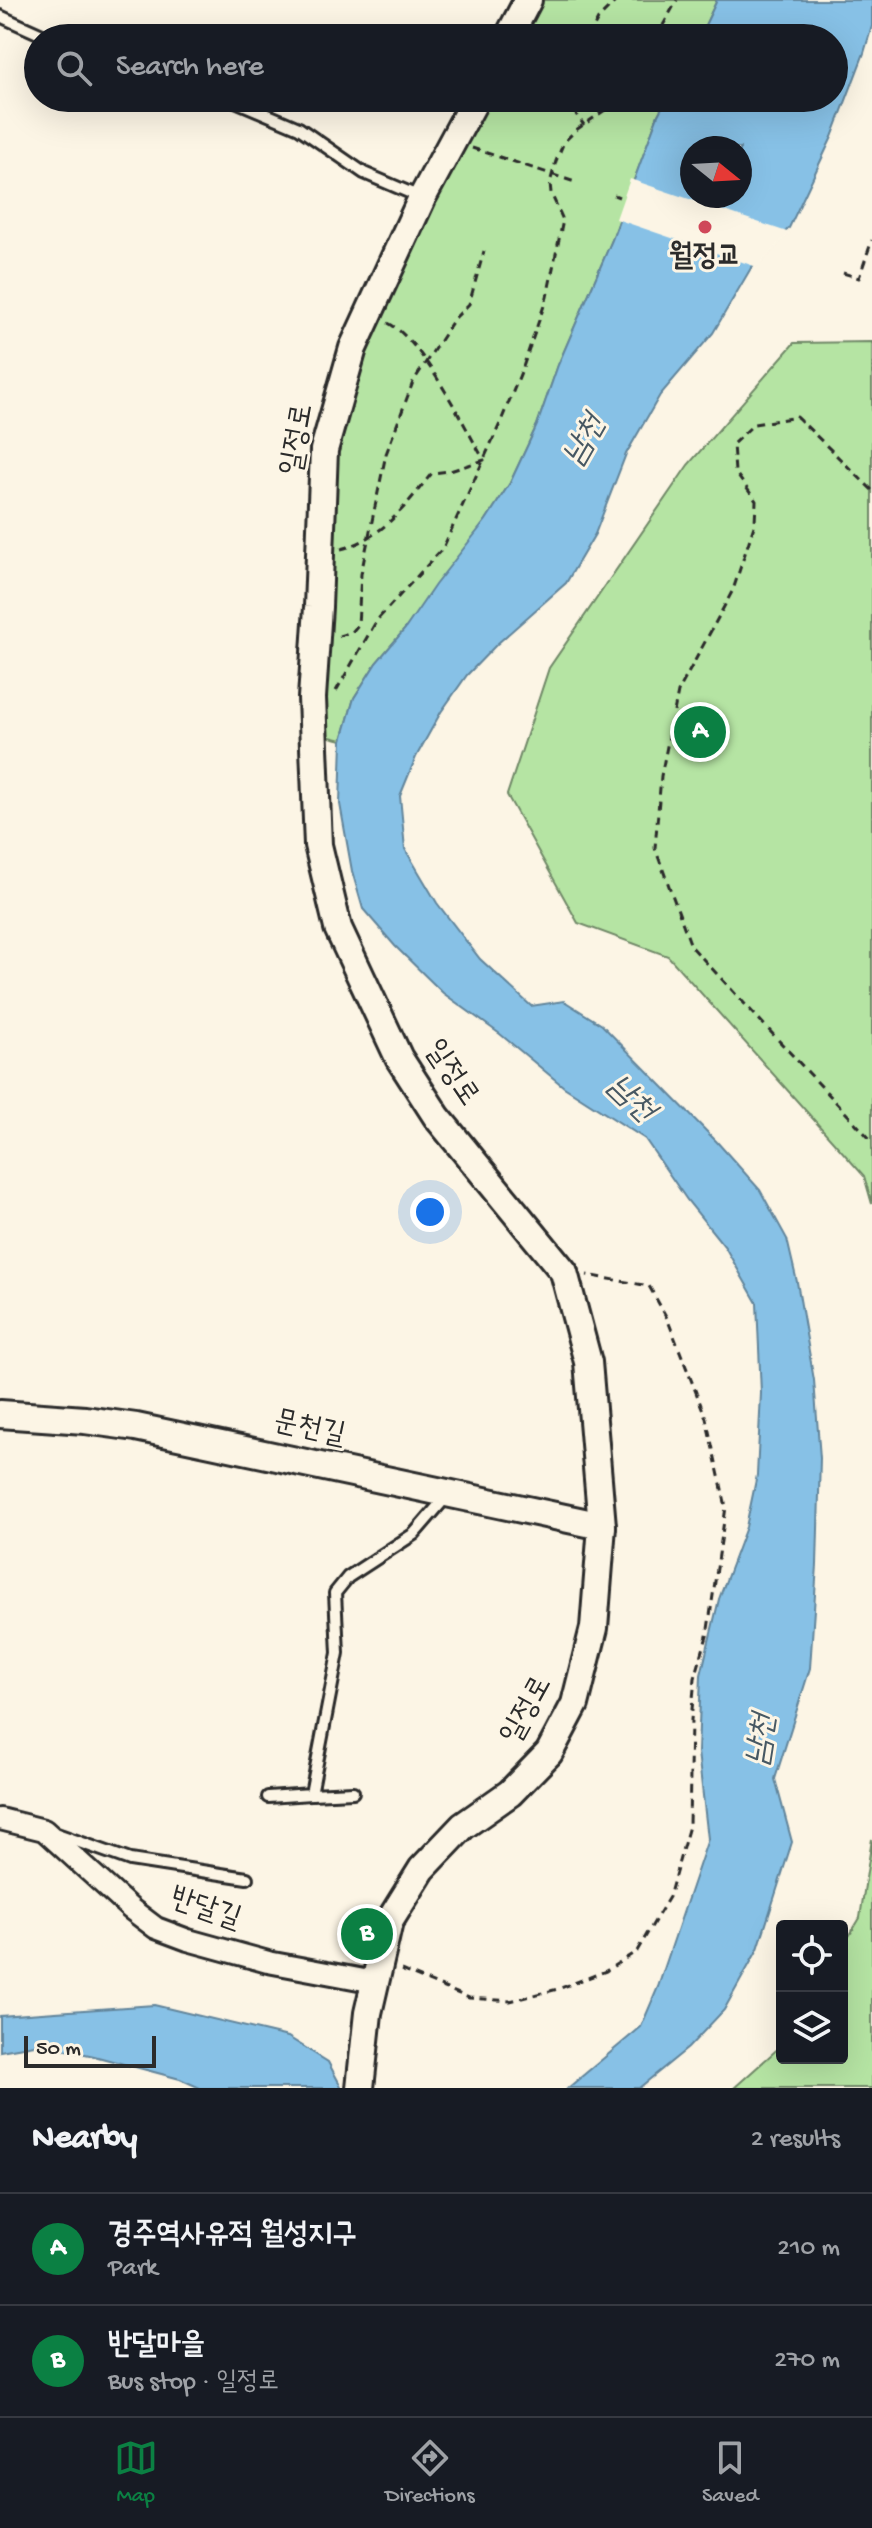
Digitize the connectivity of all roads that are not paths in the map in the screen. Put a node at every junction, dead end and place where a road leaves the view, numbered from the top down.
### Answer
1 (528, 0) edge
2 (0, 16) edge
3 (515, 24) edge
4 (24, 27) edge
5 (261, 112) edge
6 (468, 112) edge
7 (422, 198) junction
8 (0, 1414) edge
9 (450, 1492) junction
10 (602, 1526) junction
11 (353, 1792) dead end
12 (311, 1794) junction
13 (268, 1797) dead end
14 (0, 1819) edge
15 (44, 1830) junction
16 (247, 1878) dead end
17 (378, 1972) junction
18 (360, 2088) edge

1 - 3 street
2 - 4 lane
5 - 7 lane
6 - 7 street, 일정로
7 - 10 street, 일정로
8 - 9 street, 문천길
9 - 10 street, 문천길
9 - 12 lane
10 - 17 street, 일정로
11 - 12 lane
12 - 13 lane
14 - 15 street, 반달길
15 - 16 lane
15 - 17 street, 반달길
17 - 18 street, 일정로

